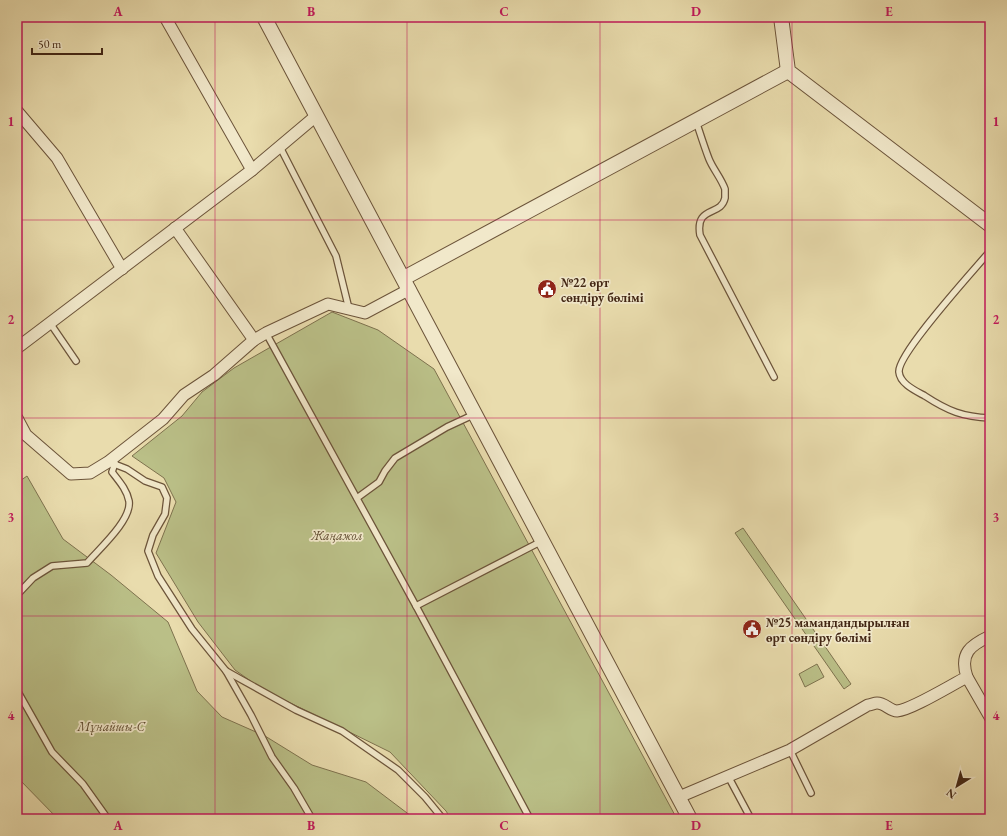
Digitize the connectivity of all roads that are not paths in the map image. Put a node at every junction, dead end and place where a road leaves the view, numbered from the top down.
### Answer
1 (165, 17) edge
2 (264, 17) edge
3 (782, 17) edge
4 (788, 71) junction
5 (17, 111) edge
6 (316, 116) junction
7 (696, 121) junction
8 (280, 147) junction
9 (252, 170) junction
10 (990, 225) edge
11 (176, 228) junction
12 (990, 251) edge
13 (122, 269) junction
14 (407, 284) junction
15 (349, 309) junction
16 (50, 324) junction
17 (266, 333) junction
18 (254, 340) junction
19 (17, 348) edge
20 (76, 361) dead end
21 (774, 377) dead end
22 (475, 414) junction
23 (17, 418) edge
24 (990, 418) edge
25 (112, 463) junction
26 (357, 498) junction
27 (543, 541) junction
28 (17, 595) edge
29 (416, 606) junction
30 (990, 636) edge
31 (226, 671) junction
32 (967, 677) junction
33 (17, 690) edge
34 (990, 717) edge
35 (790, 750) junction
36 (728, 776) junction
37 (811, 793) dead end
38 (678, 797) junction
39 (108, 819) edge
40 (312, 819) edge
41 (443, 819) edge
42 (530, 819) edge
43 (690, 819) edge
44 (751, 819) edge

1 - 9 street
2 - 6 street
3 - 4 street
4 - 7 street
4 - 10 street
5 - 13 street
6 - 8 street
6 - 14 street
7 - 14 street
7 - 21 lane
8 - 9 street
8 - 15 lane
9 - 11 street
11 - 13 street
11 - 18 street
12 - 24 lane
13 - 16 street
14 - 15 street
14 - 22 street
15 - 17 street
16 - 19 street
16 - 20 lane
17 - 18 street
17 - 26 lane
18 - 25 street
22 - 26 lane
22 - 27 street
23 - 25 street
25 - 28 lane
25 - 31 lane
26 - 29 lane
27 - 29 lane
27 - 38 street
29 - 42 lane
30 - 32 street
31 - 40 lane
31 - 41 lane
32 - 34 street
32 - 35 street
33 - 39 lane
35 - 36 street
35 - 37 lane
36 - 38 street
36 - 44 lane
38 - 43 street

